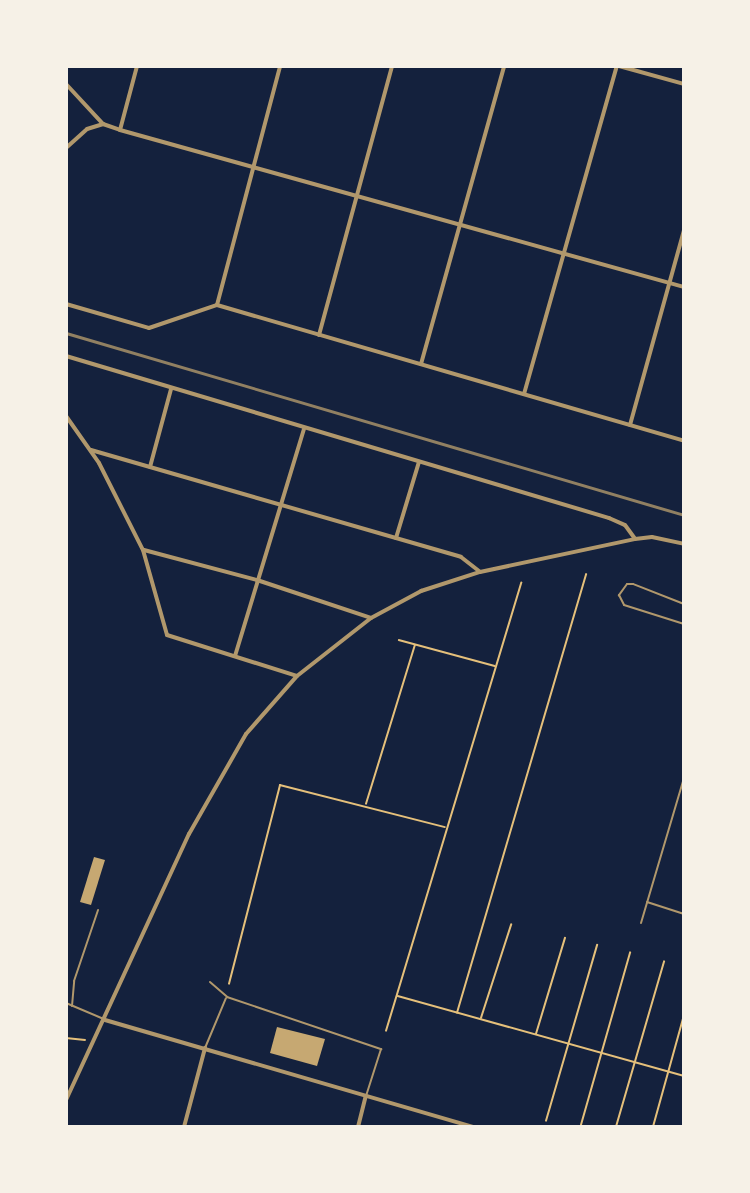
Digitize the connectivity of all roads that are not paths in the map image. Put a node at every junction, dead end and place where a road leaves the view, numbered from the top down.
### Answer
1 (137, 66) edge
2 (280, 66) edge
3 (392, 66) edge
4 (504, 66) edge
5 (618, 66) edge
6 (66, 84) edge
7 (684, 84) edge
8 (103, 124) junction
9 (120, 130) junction
10 (66, 148) edge
11 (252, 167) junction
12 (357, 197) junction
13 (460, 225) junction
14 (684, 230) edge
15 (564, 255) junction
16 (670, 283) junction
17 (684, 287) edge
18 (66, 304) edge
19 (217, 305) junction
20 (319, 335) junction
21 (66, 356) edge
22 (421, 364) junction
23 (171, 389) junction
24 (524, 394) junction
25 (66, 416) edge
26 (630, 425) junction
27 (304, 429) junction
28 (684, 441) edge
29 (92, 450) junction
30 (420, 462) junction
31 (150, 467) junction
32 (281, 505) junction
33 (396, 538) junction
34 (635, 539) junction
35 (684, 544) edge
36 (143, 550) junction
37 (480, 572) junction
38 (257, 580) junction
39 (684, 604) edge
40 (371, 618) junction
41 (684, 624) edge
42 (235, 656) junction
43 (297, 676) junction
44 (684, 778) edge
45 (647, 902) junction
46 (98, 910) dead end
47 (684, 914) edge
48 (641, 923) dead end
49 (210, 982) dead end
50 (226, 997) junction
51 (66, 1003) edge
52 (72, 1006) junction
53 (105, 1020) junction
54 (205, 1048) junction
55 (366, 1096) junction
56 (66, 1100) edge
57 (184, 1127) edge
58 (358, 1127) edge
59 (474, 1127) edge

1 - 9 street
2 - 11 street
3 - 12 street
4 - 13 street
5 - 7 street
5 - 15 street
6 - 8 street
8 - 9 street
8 - 10 street
9 - 11 street
11 - 12 street
11 - 19 street
12 - 13 street
12 - 20 street
13 - 15 street
13 - 22 street
14 - 16 street
15 - 16 street
15 - 24 street
16 - 17 street
16 - 26 street
18 - 19 street
19 - 20 street
20 - 22 street
21 - 23 street
22 - 24 street
23 - 27 street
23 - 31 street
24 - 26 street
25 - 29 street
26 - 28 street
27 - 30 street
27 - 32 street
29 - 31 street
29 - 36 street
30 - 33 street
30 - 34 street
31 - 32 street
32 - 33 street
32 - 38 street
33 - 37 street
34 - 35 street
34 - 37 street
36 - 38 street
36 - 42 street
37 - 40 street
38 - 40 street
38 - 42 street
39 - 41 lane
40 - 43 street
42 - 43 street
43 - 53 street
44 - 45 lane
45 - 47 lane
45 - 48 lane
46 - 52 lane
49 - 50 lane
50 - 54 lane
50 - 55 lane
51 - 52 lane
52 - 53 lane
53 - 54 street
53 - 56 street
54 - 55 street
54 - 57 street
55 - 58 street
55 - 59 street

